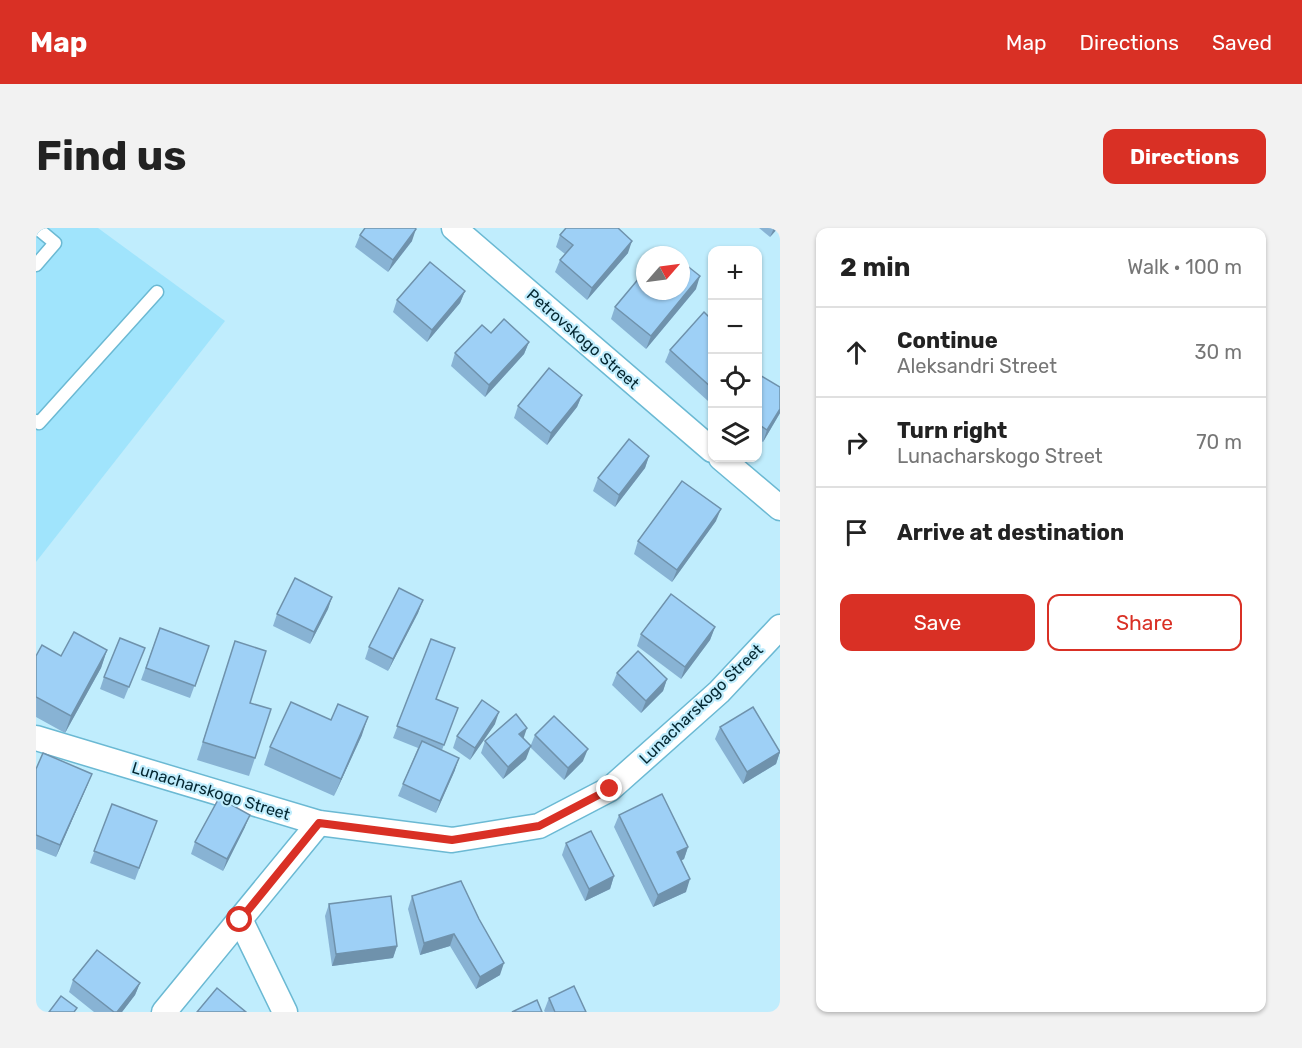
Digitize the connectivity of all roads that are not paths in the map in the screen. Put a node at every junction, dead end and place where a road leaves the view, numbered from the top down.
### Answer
1 (37, 228) edge
2 (454, 228) edge
3 (36, 265) edge
4 (157, 292) dead end
5 (37, 424) edge
6 (708, 447) edge
7 (727, 462) edge
8 (780, 508) edge
9 (780, 627) edge
10 (36, 738) edge
11 (319, 823) junction
12 (240, 920) junction
13 (164, 1012) edge
14 (285, 1012) edge

1 - 3 lane
2 - 6 street, Petrovskogo Street
4 - 5 lane
7 - 8 street
9 - 11 street, Lunacharskogo Street
10 - 11 street, Lunacharskogo Street
11 - 12 street
12 - 13 street
12 - 14 street

